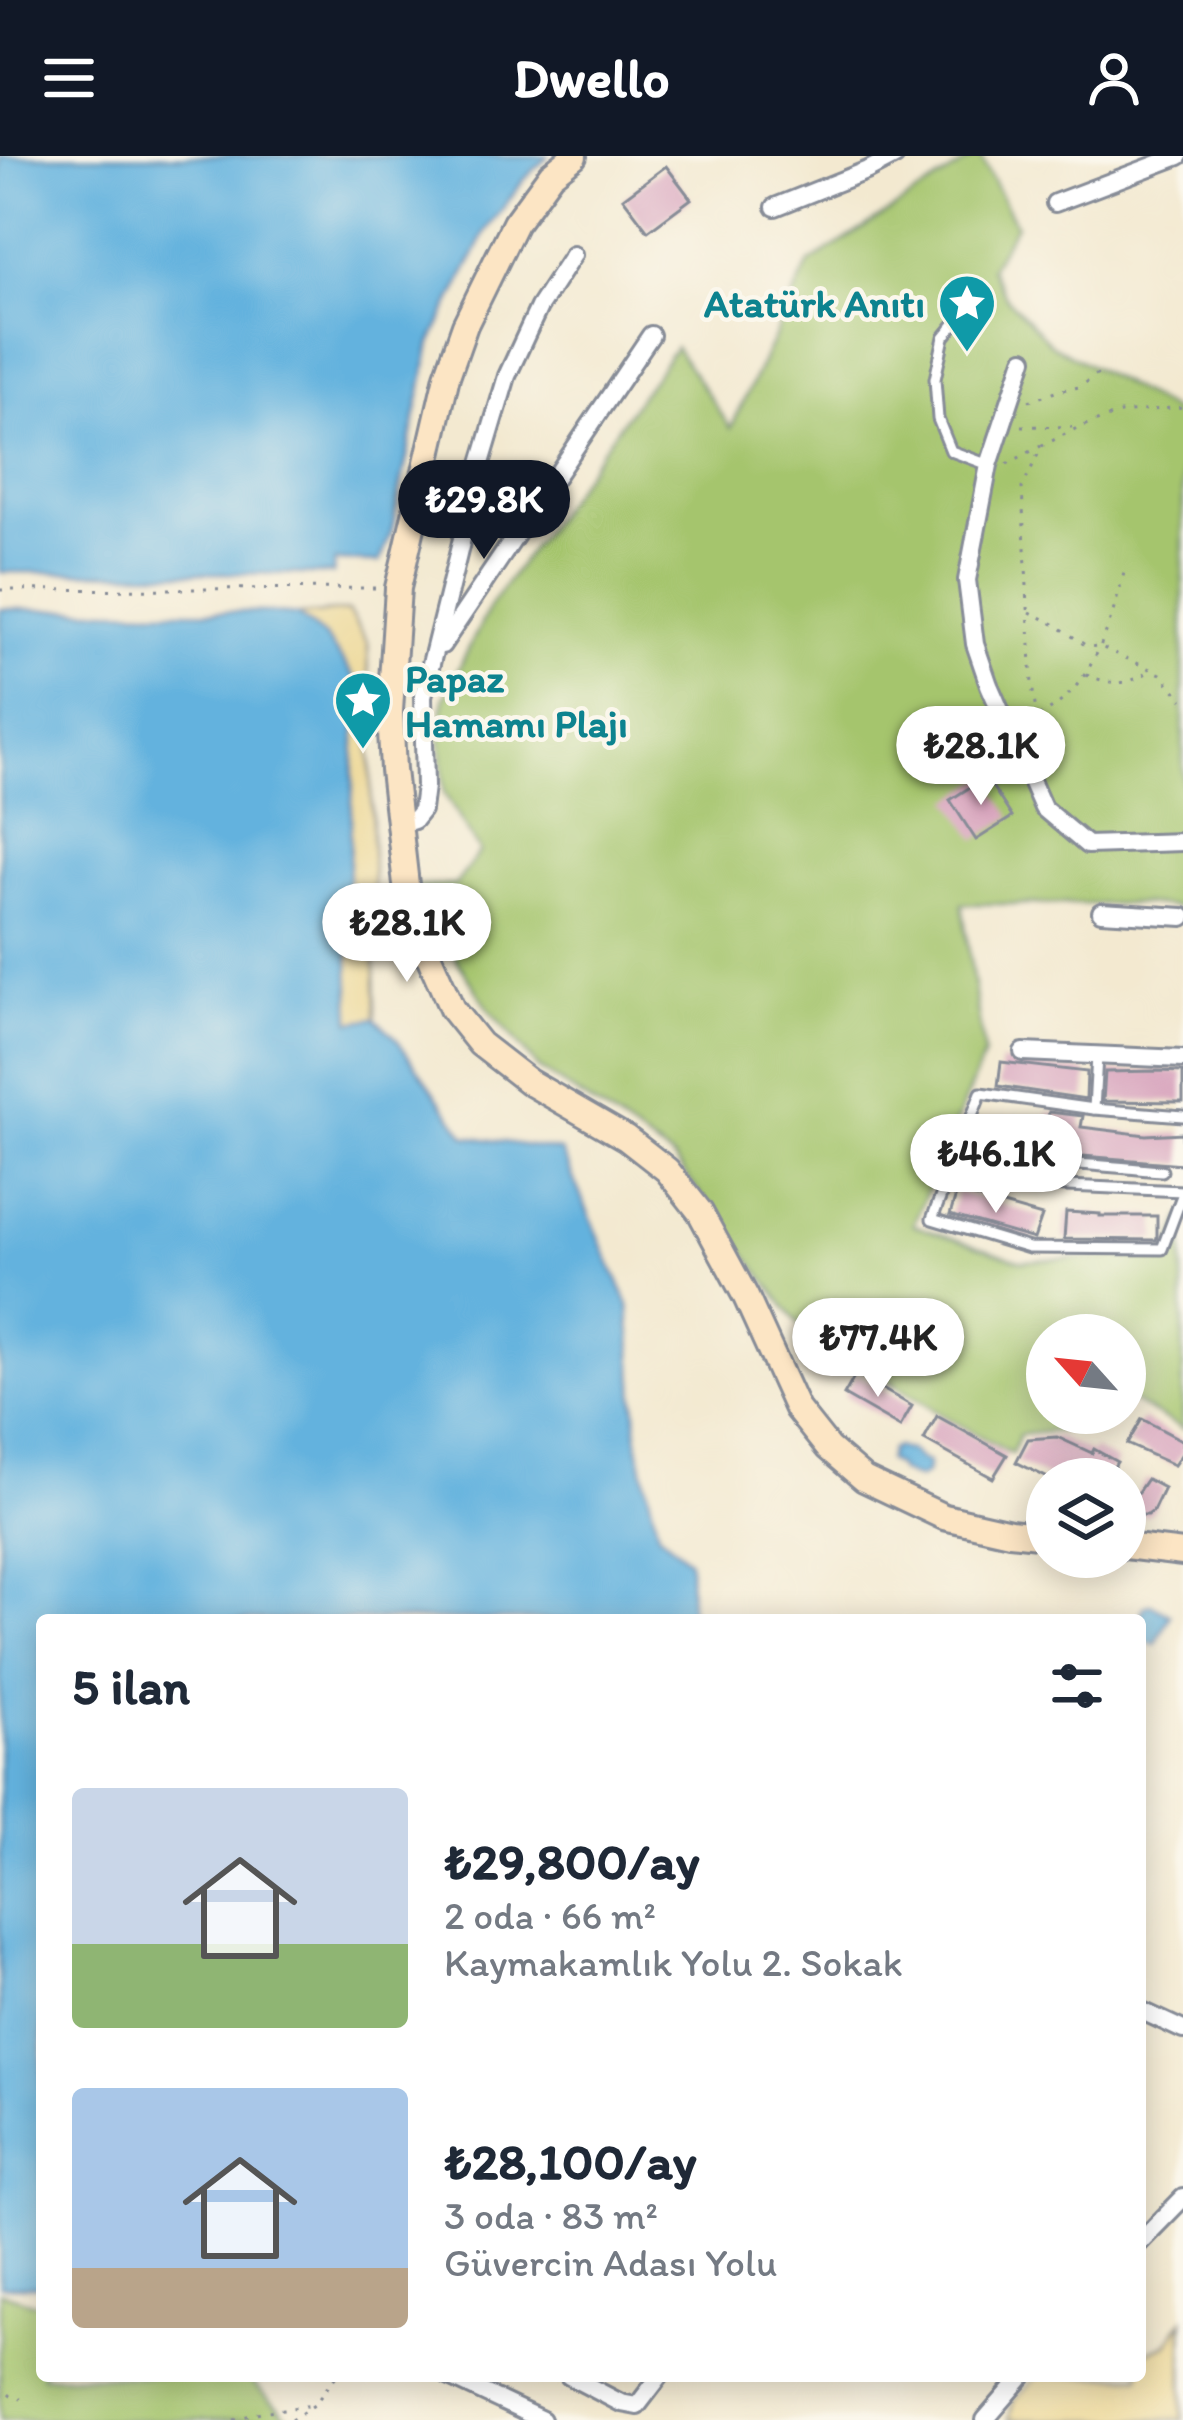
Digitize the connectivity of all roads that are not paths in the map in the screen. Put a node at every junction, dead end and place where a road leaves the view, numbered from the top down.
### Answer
1 (574, 156) edge
2 (895, 156) edge
3 (1179, 156) edge
4 (1055, 203) dead end
5 (775, 207) dead end
6 (573, 255) dead end
7 (975, 299) dead end
8 (651, 335) dead end
9 (1024, 358) dead end
10 (989, 465) junction
11 (434, 656) junction
12 (399, 826) junction
13 (1183, 842) edge
14 (1102, 912) dead end
15 (1183, 917) edge
16 (1023, 1052) dead end
17 (1097, 1056) junction
18 (1183, 1059) edge
19 (1094, 1109) junction
20 (1183, 1116) edge
21 (949, 1171) junction
22 (1162, 1171) dead end
23 (999, 1183) junction
24 (1183, 1192) edge
25 (1026, 1534) edge
26 (1146, 1549) edge
27 (1183, 1553) edge
28 (1146, 2013) edge
29 (1183, 2030) edge
30 (1183, 2198) edge
31 (1146, 2236) edge
32 (464, 2382) edge
33 (581, 2382) edge
34 (656, 2382) edge
35 (1017, 2382) edge
36 (638, 2413) edge
37 (542, 2420) edge
38 (985, 2420) edge

1 - 12 main road
2 - 5 street
3 - 4 street
6 - 11 street
7 - 10 lane
8 - 11 street
9 - 10 street
10 - 13 street
11 - 12 street
12 - 25 main road
14 - 15 street
16 - 17 street
17 - 18 street
17 - 19 lane
19 - 20 lane
19 - 21 lane
21 - 23 lane
21 - 24 lane
22 - 23 lane
23 - 24 lane
26 - 27 main road
28 - 29 street
30 - 31 street
32 - 37 street
33 - 36 street
34 - 36 street
35 - 38 street

